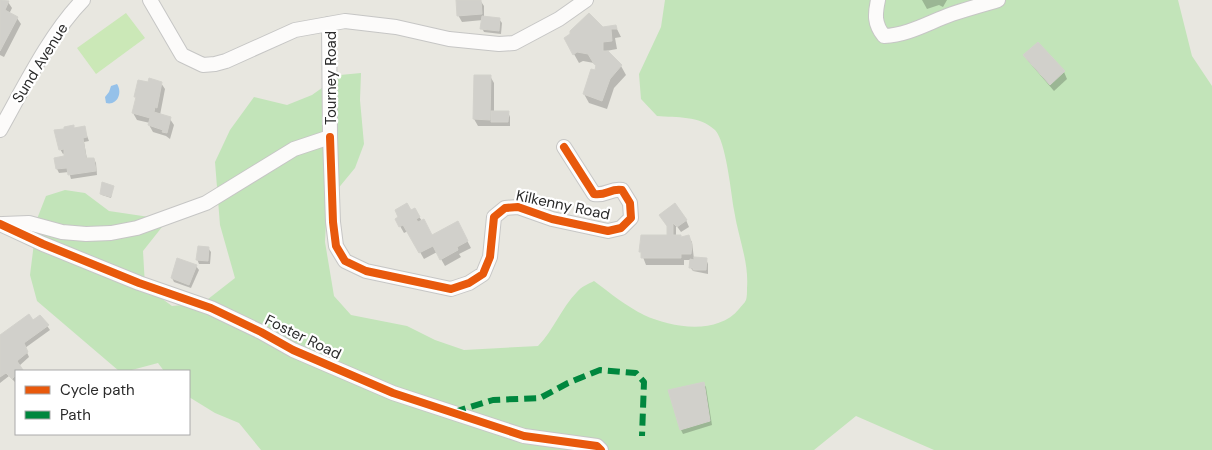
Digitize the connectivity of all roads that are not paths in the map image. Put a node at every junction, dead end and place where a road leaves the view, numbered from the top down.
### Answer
1 (83, 0) edge
2 (150, 0) edge
3 (586, 0) edge
4 (878, 0) edge
5 (998, 0) edge
6 (329, 24) junction
7 (0, 130) edge
8 (330, 137) junction
9 (564, 148) dead end
10 (0, 224) edge
11 (601, 450) edge

1 - 7 street, Sund Avenue
2 - 6 street
3 - 6 street, Tourney Road
4 - 5 street
6 - 8 street, Tourney Road
8 - 9 street, Kilkenny Road
8 - 10 street, Tourney Road
10 - 11 street, Foster Road

